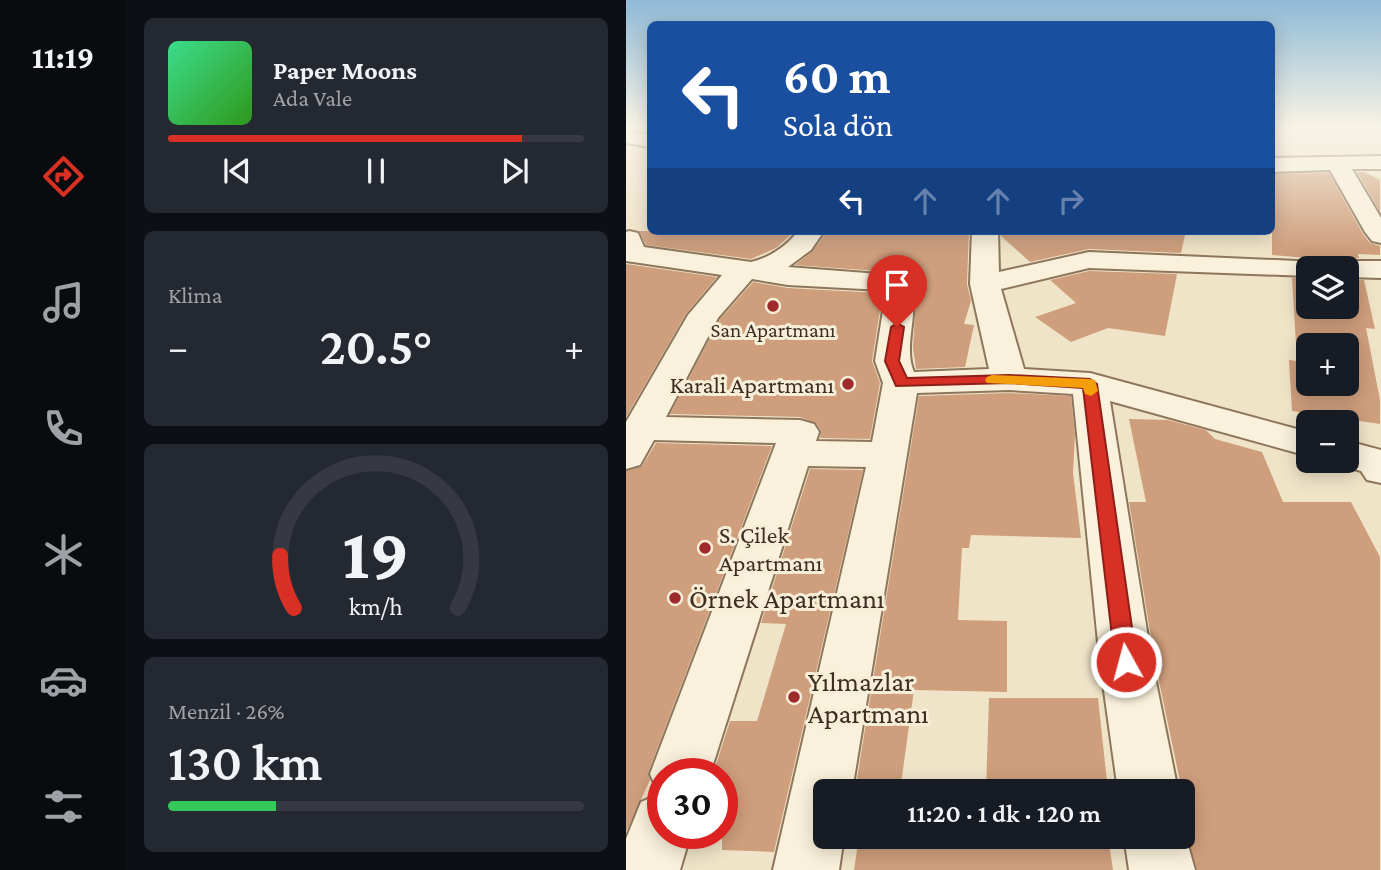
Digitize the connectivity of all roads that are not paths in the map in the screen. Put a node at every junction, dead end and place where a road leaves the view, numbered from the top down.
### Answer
1 (1340, 168) edge
2 (647, 234) edge
3 (808, 235) edge
4 (985, 235) edge
5 (1380, 235) edge
6 (627, 239) edge
7 (1296, 268) edge
8 (1359, 269) edge
9 (755, 270) junction
10 (1380, 270) edge
11 (985, 284) junction
12 (1009, 379) junction
13 (901, 383) junction
14 (1090, 384) junction
15 (1296, 441) edge
16 (634, 442) edge
17 (793, 453) junction
18 (889, 455) junction
19 (1359, 457) edge
20 (1380, 470) edge
21 (686, 758) edge
22 (1146, 779) edge
23 (654, 849) edge
24 (1158, 849) edge
25 (647, 870) edge
26 (806, 870) edge
27 (1162, 870) edge

1 - 5 street
2 - 6 street
3 - 9 street
4 - 11 street
6 - 9 street
7 - 11 street
8 - 10 street
9 - 13 street
9 - 16 street
11 - 12 street
12 - 13 street
12 - 14 street
13 - 18 street
14 - 15 street
14 - 22 street
16 - 17 street
17 - 18 street
17 - 21 street
18 - 26 street
19 - 20 street
23 - 25 street
24 - 27 street

